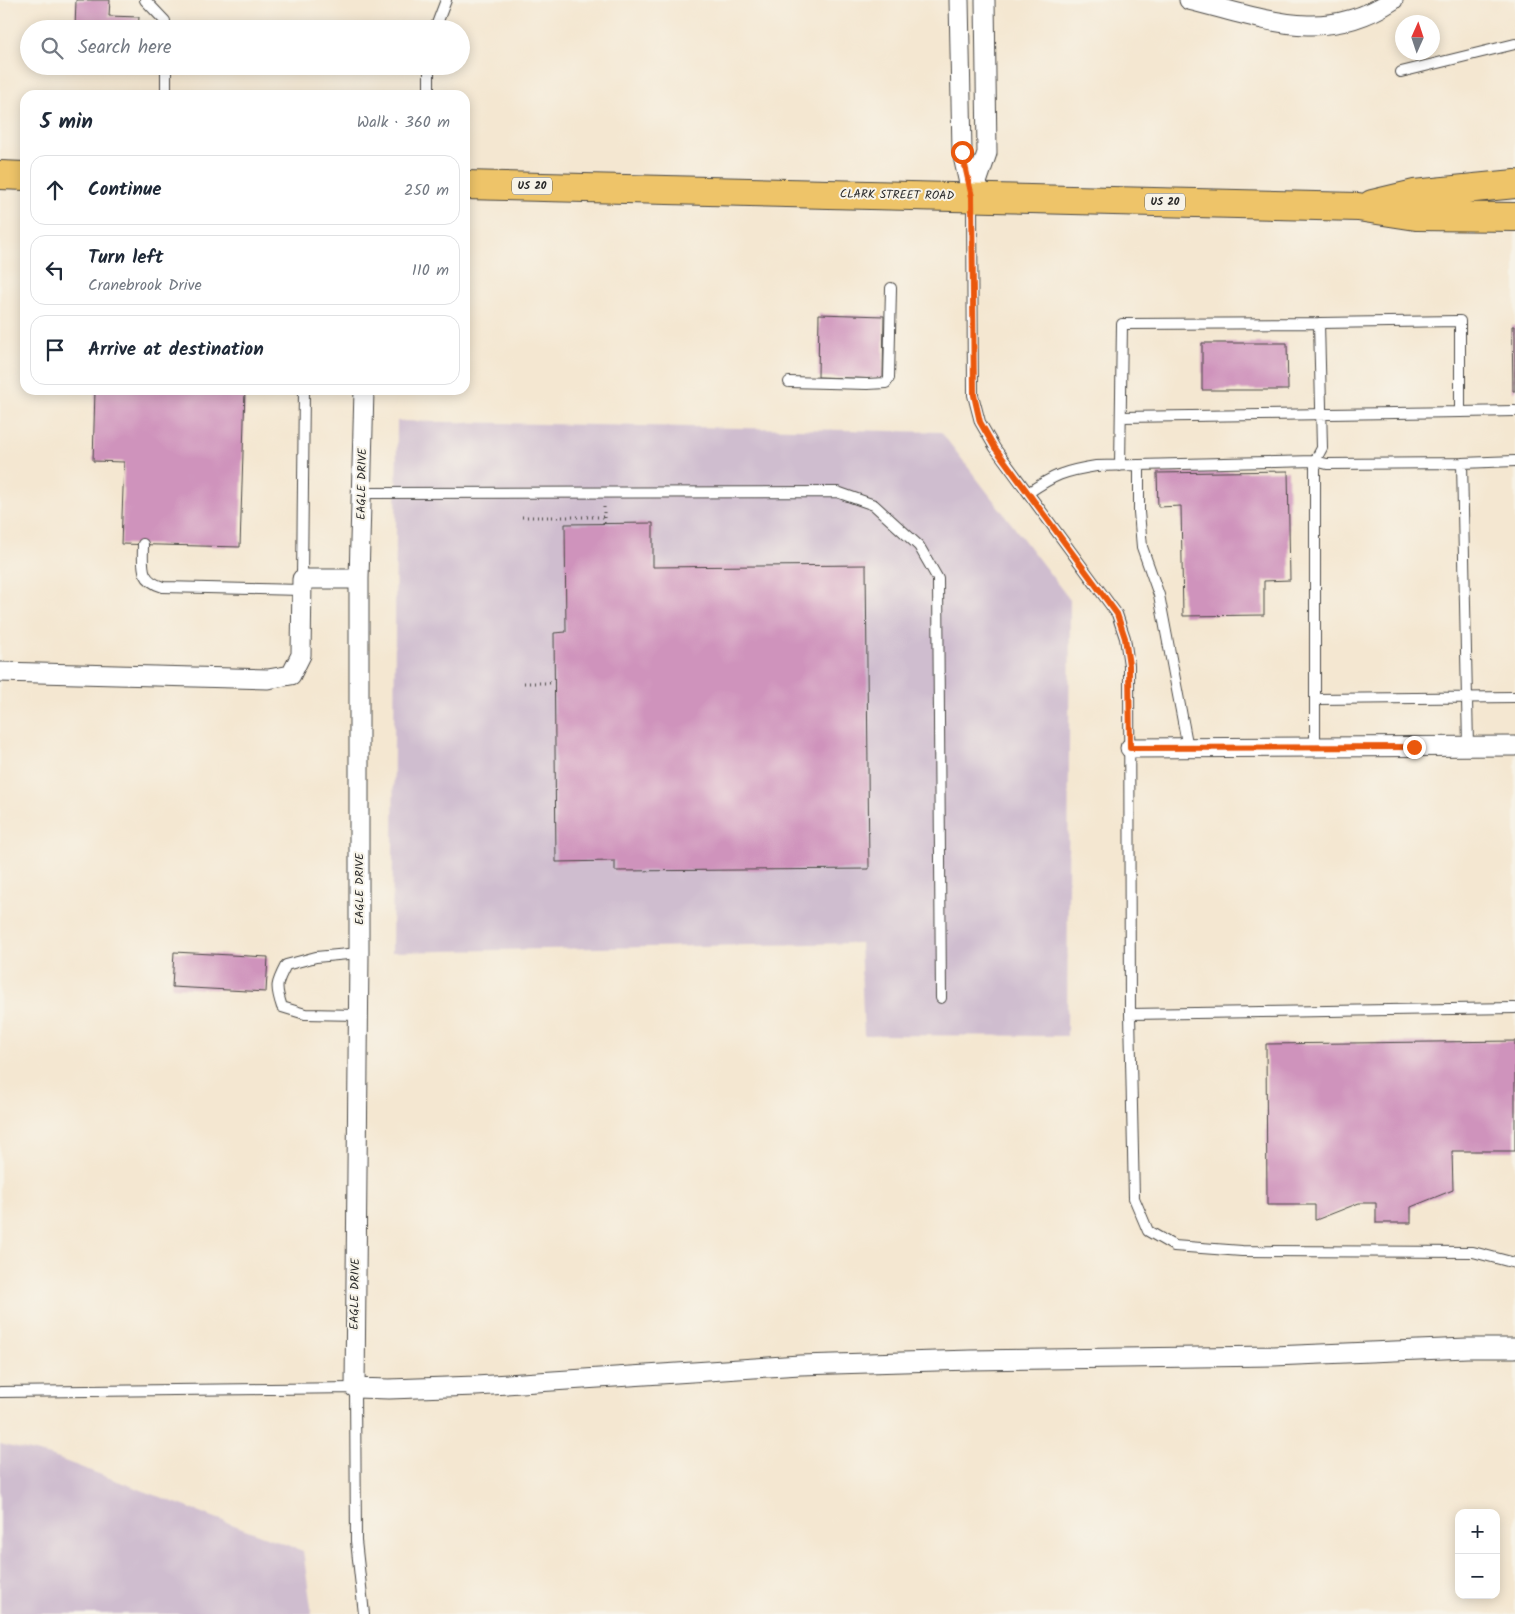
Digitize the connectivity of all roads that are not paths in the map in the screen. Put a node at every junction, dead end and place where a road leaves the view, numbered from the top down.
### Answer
1 (144, 0) edge
2 (446, 0) edge
3 (959, 0) edge
4 (985, 0) edge
5 (1189, 0) edge
6 (1393, 0) edge
7 (164, 20) edge
8 (438, 20) edge
9 (1515, 44) edge
10 (1401, 72) dead end
11 (166, 75) edge
12 (429, 75) edge
13 (166, 90) edge
14 (429, 90) edge
15 (0, 175) edge
16 (20, 176) edge
17 (1515, 184) edge
18 (470, 185) edge
19 (972, 197) junction
20 (1358, 207) junction
21 (1515, 217) edge
22 (891, 288) dead end
23 (1319, 323) junction
24 (789, 382) dead end
25 (304, 395) edge
26 (364, 395) edge
27 (1515, 411) edge
28 (1460, 412) junction
29 (1321, 414) junction
30 (1121, 417) junction
31 (1315, 461) junction
32 (1515, 461) edge
33 (1462, 462) junction
34 (1139, 465) junction
35 (1120, 466) junction
36 (362, 493) junction
37 (1028, 493) junction
38 (143, 544) dead end
39 (359, 579) junction
40 (302, 584) junction
41 (0, 672) edge
42 (1515, 697) edge
43 (1467, 698) junction
44 (1315, 699) junction
45 (1468, 746) junction
46 (1515, 746) edge
47 (1315, 747) junction
48 (1130, 748) junction
49 (1188, 748) junction
50 (358, 953) junction
51 (941, 998) dead end
52 (1515, 1008) edge
53 (1130, 1014) junction
54 (358, 1015) junction
55 (1515, 1262) edge
56 (1515, 1348) edge
57 (354, 1388) junction
58 (0, 1392) edge
59 (364, 1614) edge

1 - 7 lane
2 - 8 lane
3 - 19 street
4 - 19 street
5 - 6 street
9 - 10 lane
11 - 13 lane
12 - 14 lane
15 - 16 highway
17 - 20 highway, CLARK STREET ROAD / US 20
18 - 19 highway, CLARK STREET ROAD / US 20
19 - 20 highway, CLARK STREET ROAD / US 20
19 - 37 lane
20 - 21 highway, CLARK STREET ROAD / US 20
22 - 24 lane
23 - 28 lane
23 - 29 lane
23 - 30 lane
25 - 40 lane
26 - 36 street, EAGLE DRIVE
27 - 28 lane
28 - 29 lane
29 - 30 lane
29 - 31 lane
30 - 35 lane
31 - 33 lane
31 - 34 lane
31 - 44 lane
32 - 33 lane
33 - 43 lane
34 - 35 lane
34 - 49 lane
35 - 37 lane
36 - 39 street, EAGLE DRIVE
36 - 51 lane
37 - 48 lane
38 - 40 lane
39 - 40 street
39 - 50 street, EAGLE DRIVE
40 - 41 street
42 - 43 lane
43 - 44 lane
43 - 45 lane
44 - 47 lane
45 - 46 street
45 - 47 street
47 - 49 street
48 - 49 street
48 - 53 lane
50 - 54 street, EAGLE DRIVE
50 - 54 lane
52 - 53 lane
53 - 55 lane
54 - 57 street, EAGLE DRIVE
56 - 57 street
57 - 58 lane
57 - 59 lane

